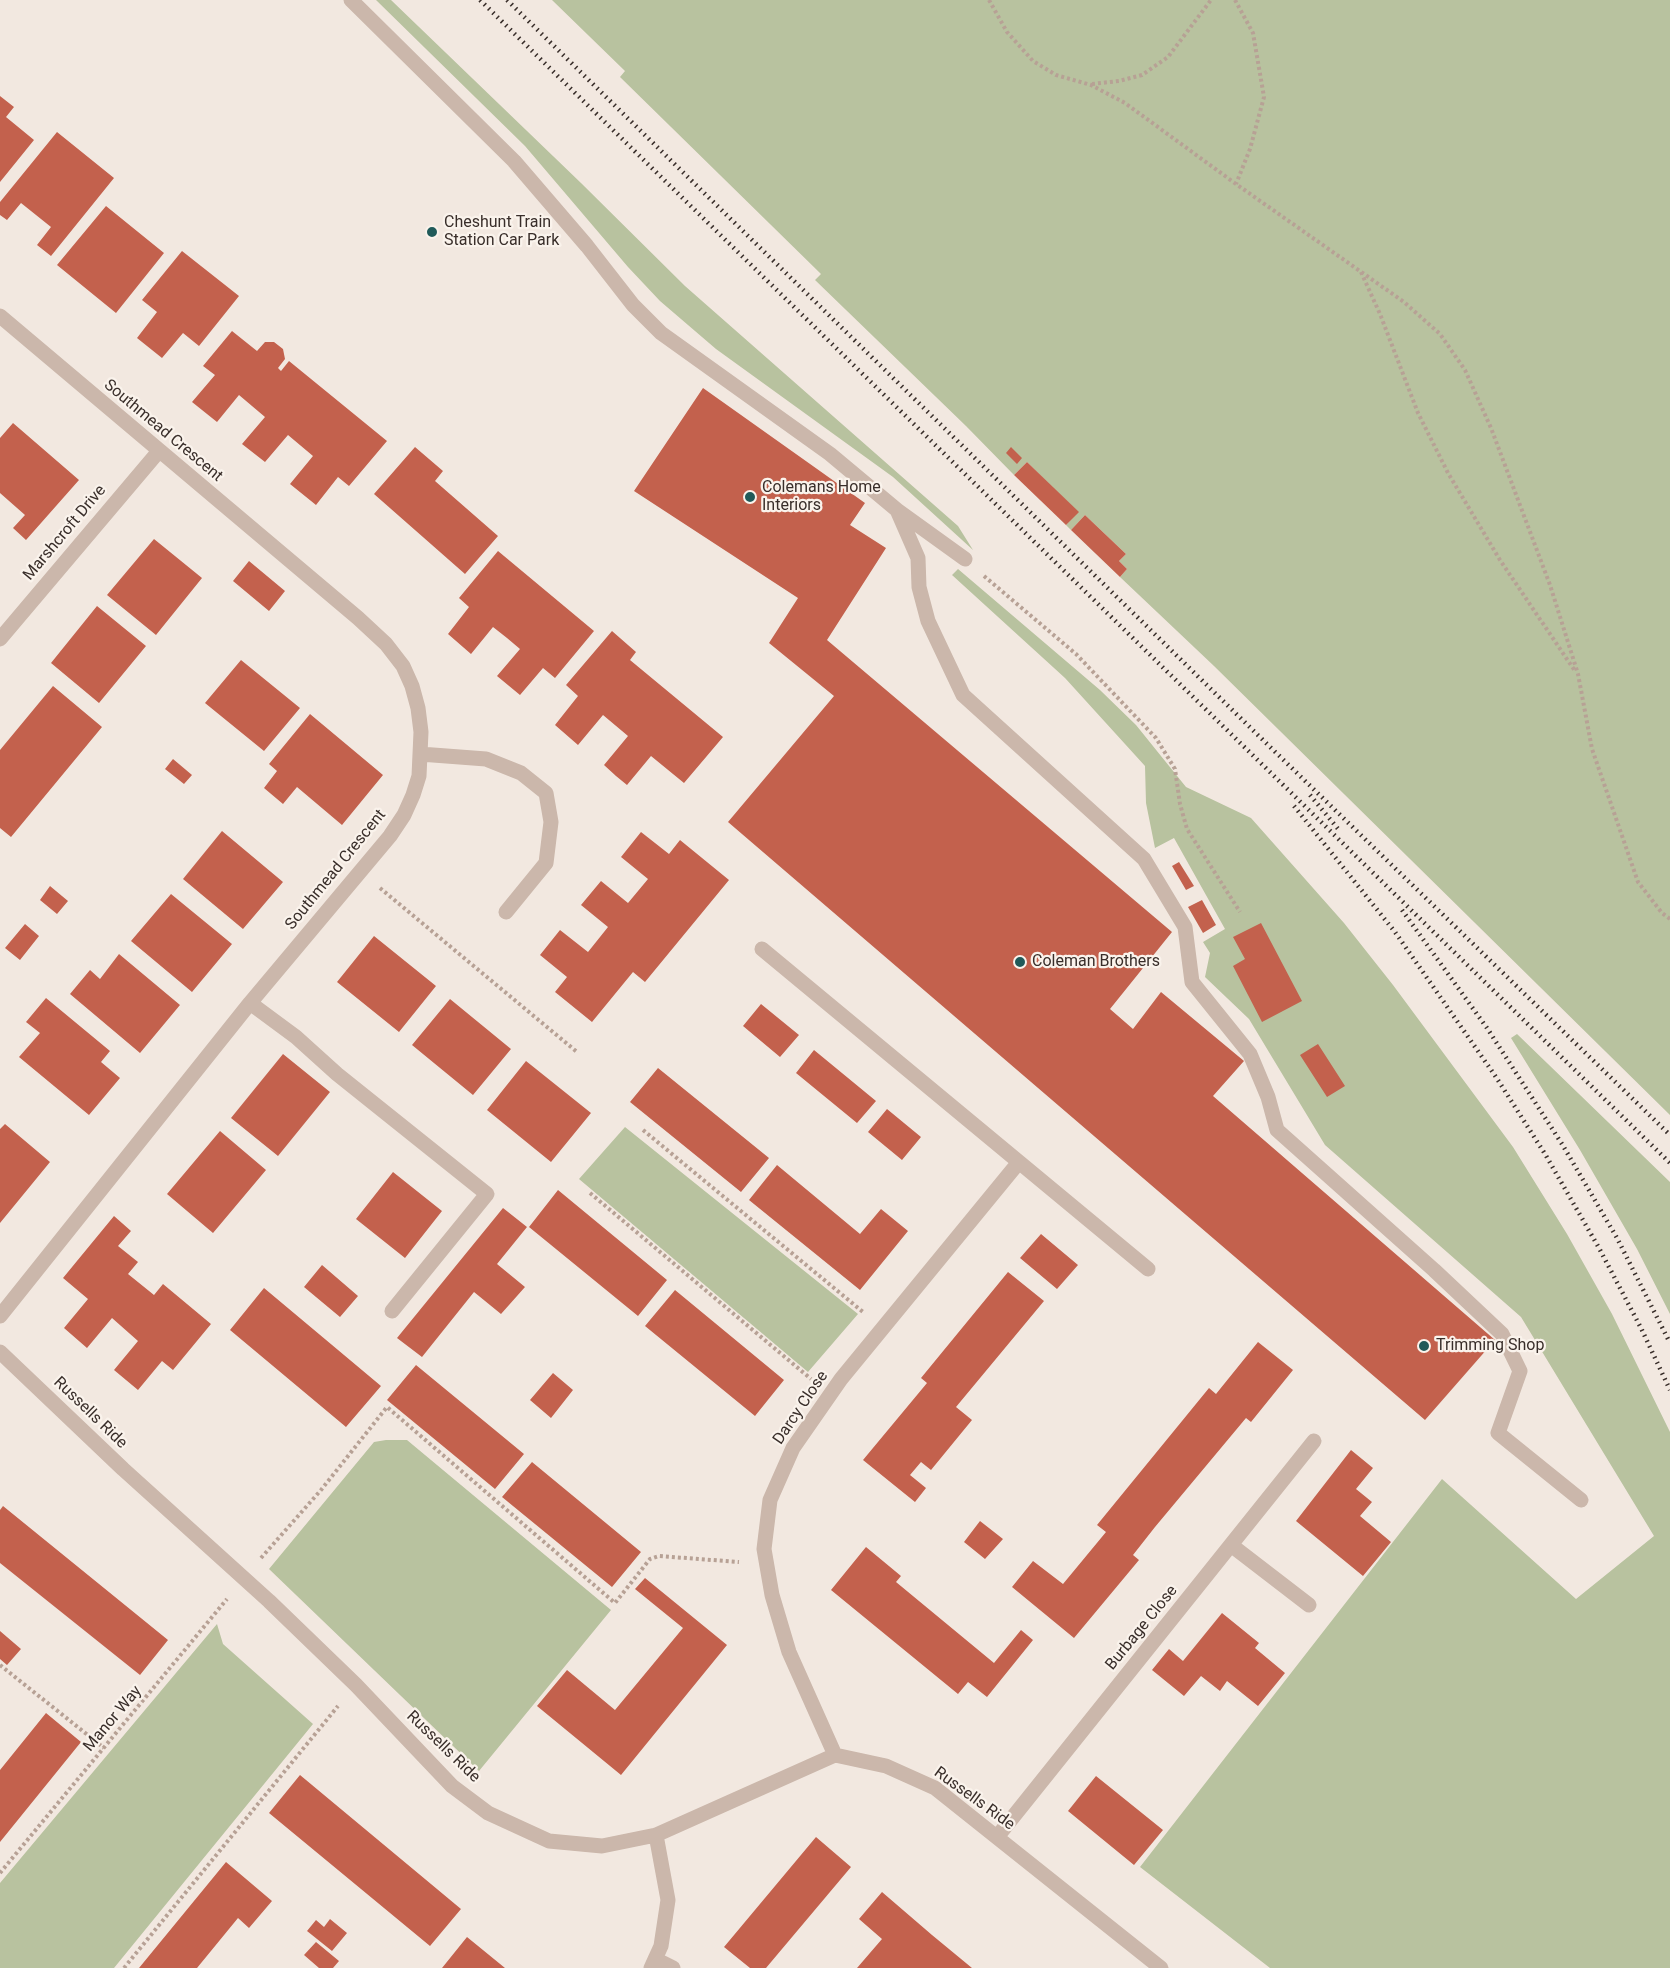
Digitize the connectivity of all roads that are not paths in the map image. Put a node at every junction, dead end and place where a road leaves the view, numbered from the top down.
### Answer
1 (351, 0) edge
2 (0, 316) edge
3 (159, 451) junction
4 (897, 510) junction
5 (965, 560) road end
6 (0, 639) edge
7 (420, 754) junction
8 (506, 912) dead end
9 (762, 949) dead end
10 (250, 1004) junction
11 (1018, 1162) junction
12 (1148, 1269) dead end
13 (392, 1311) dead end
14 (0, 1316) edge
15 (0, 1352) edge
16 (1314, 1441) dead end
17 (1581, 1500) dead end
18 (1231, 1545) junction
19 (1309, 1605) dead end
20 (835, 1755) junction
21 (656, 1834) junction
22 (997, 1837) junction
23 (653, 1963) edge
24 (673, 1968) edge
25 (1161, 1968) edge

1 - 4 street
2 - 3 street, Southmead Crescent
3 - 6 street, Marshcroft Drive
3 - 7 street, Southmead Crescent
4 - 5 street
4 - 17 street
7 - 8 street
7 - 10 street, Southmead Crescent
9 - 11 street
10 - 13 street
10 - 14 street, Southmead Crescent
11 - 12 street
11 - 20 street, Darcy Close
15 - 21 street, Russells Ride
16 - 18 street, Burbage Close
18 - 19 street
18 - 22 street, Burbage Close
20 - 21 street, Russells Ride
20 - 22 street, Russells Ride
21 - 23 street
22 - 25 street, Russells Ride
23 - 24 street

